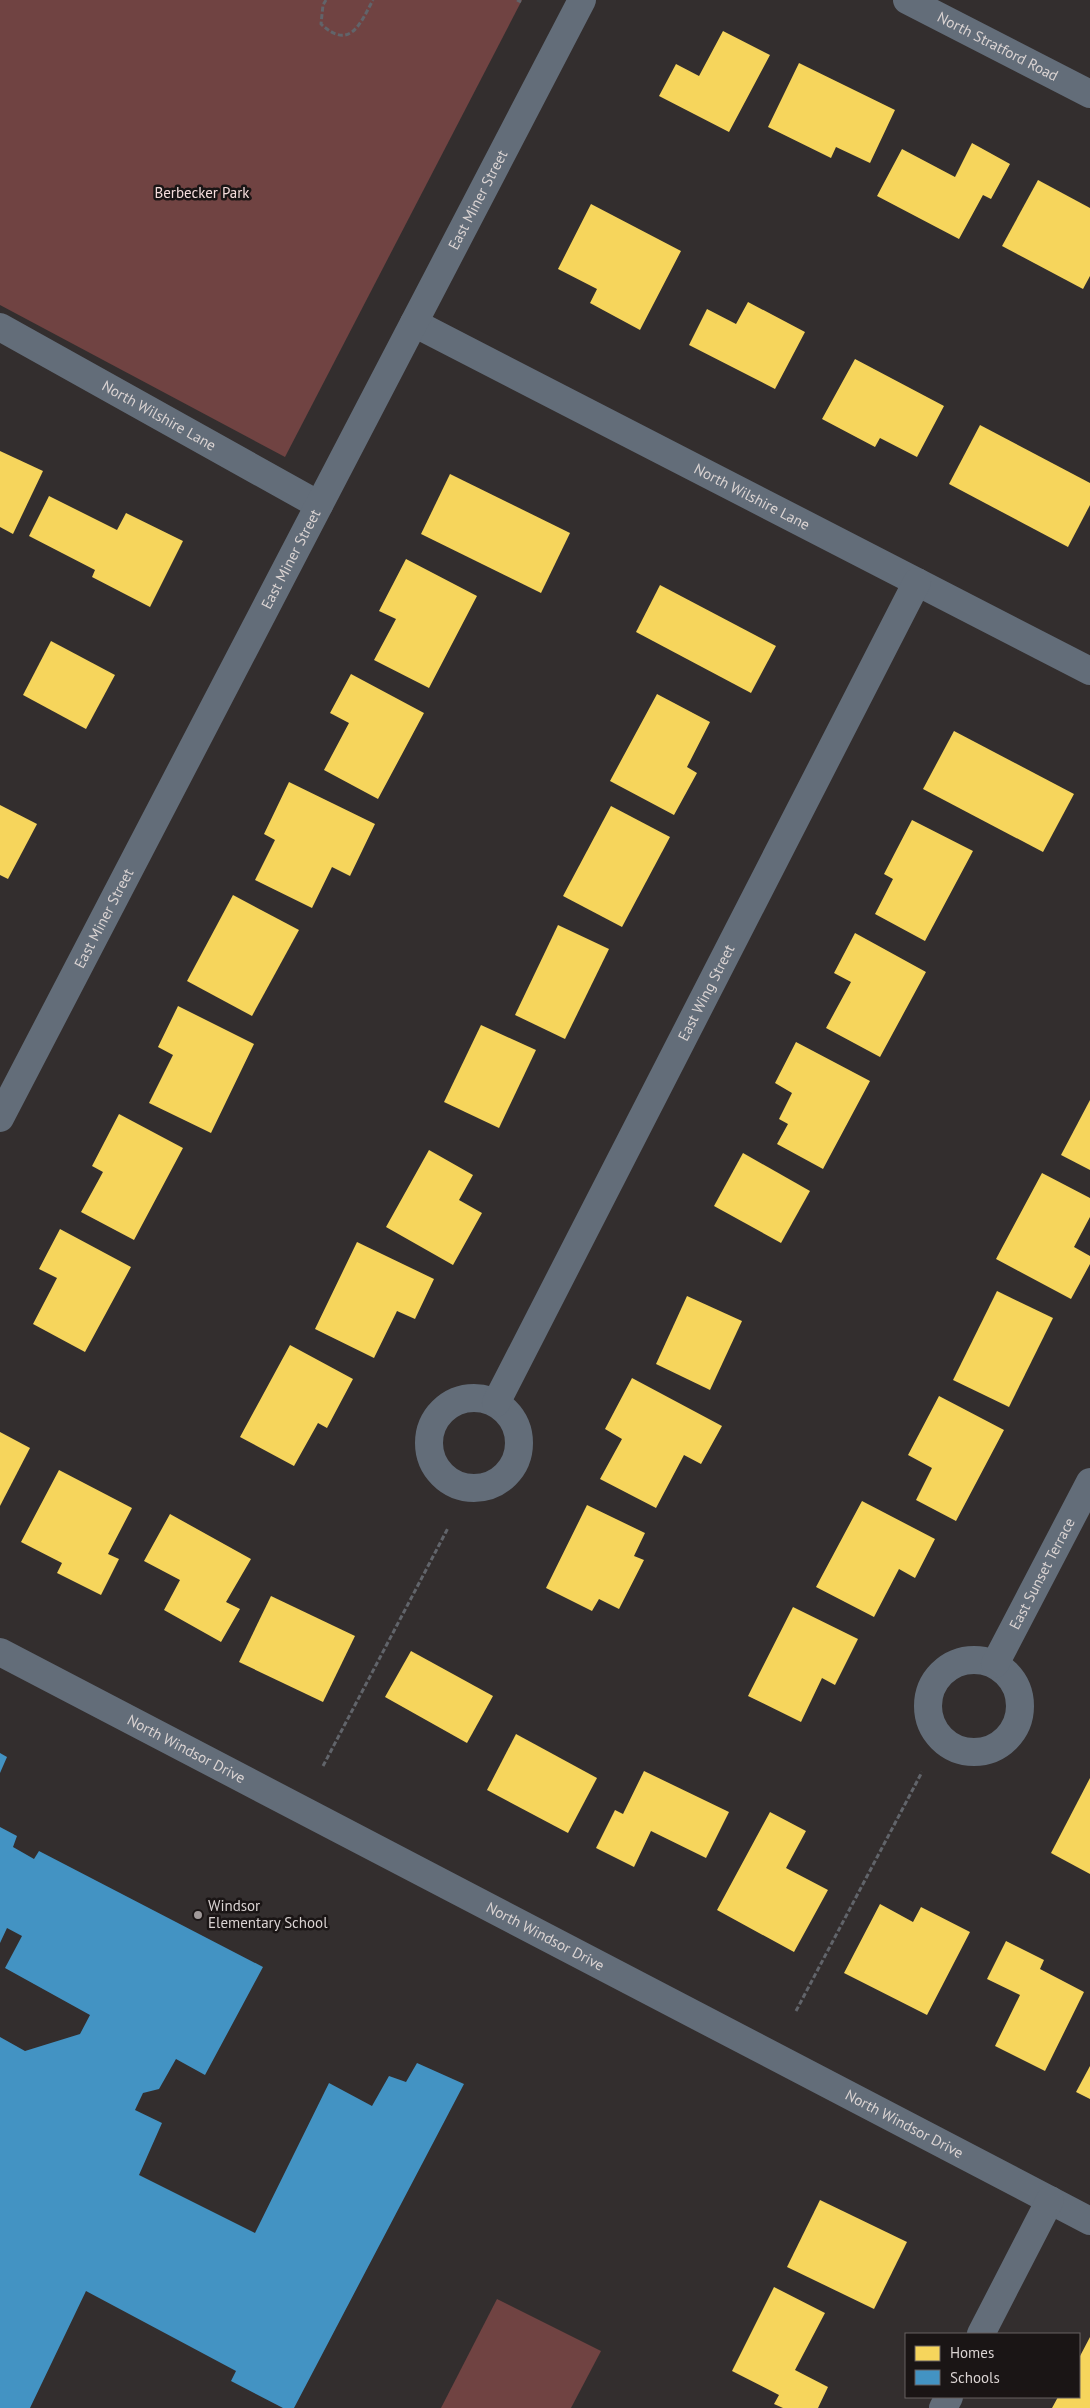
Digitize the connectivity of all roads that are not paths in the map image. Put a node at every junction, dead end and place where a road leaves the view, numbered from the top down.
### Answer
1 (582, 0) edge
2 (907, 0) edge
3 (1090, 94) edge
4 (414, 323) junction
5 (0, 327) edge
6 (319, 505) junction
7 (917, 582) junction
8 (1090, 671) edge
9 (0, 1118) edge
10 (496, 1403) dead end
11 (1090, 1482) edge
12 (0, 1652) edge
13 (995, 1664) dead end
14 (1050, 2200) junction
15 (1090, 2221) edge
16 (982, 2333) edge

1 - 4 street, East Miner Street
2 - 3 street, North Stratford Road
4 - 6 street, East Miner Street
4 - 7 street, North Wilshire Lane
5 - 6 street, North Wilshire Lane
6 - 9 street, East Miner Street
7 - 8 street, North Wilshire Lane
7 - 10 street, East Wing Street
11 - 13 street, East Sunset Terrace
12 - 14 street, North Windsor Drive
14 - 15 street, North Windsor Drive
14 - 16 street

